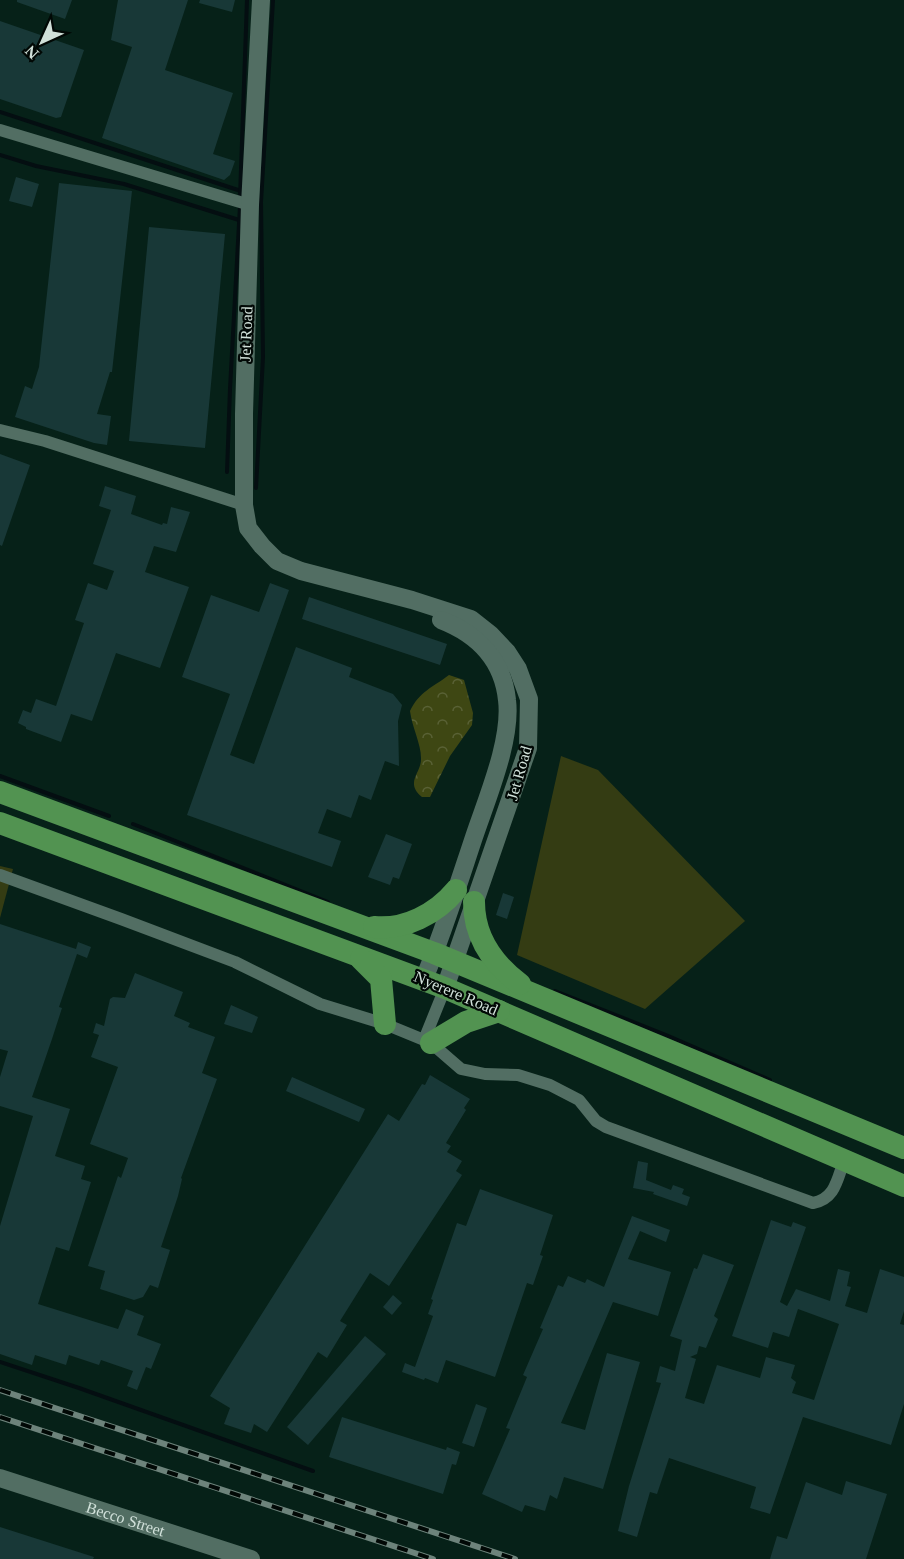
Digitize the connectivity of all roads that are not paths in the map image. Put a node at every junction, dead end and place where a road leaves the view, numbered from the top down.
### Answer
1 (261, 0) edge
2 (0, 130) edge
3 (250, 205) junction
4 (0, 430) edge
5 (244, 505) junction
6 (368, 589) junction
7 (0, 792) edge
8 (0, 823) edge
9 (0, 875) edge
10 (465, 896) junction
11 (357, 924) junction
12 (356, 954) junction
13 (444, 958) junction
14 (429, 987) junction
15 (538, 997) junction
16 (499, 1011) junction
17 (385, 1024) junction
18 (427, 1042) junction
19 (904, 1148) edge
20 (844, 1161) junction
21 (904, 1186) edge
22 (0, 1478) edge
23 (251, 1559) edge

1 - 3 main road, Jet Road
2 - 3 street
3 - 5 main road, Jet Road
4 - 5 street
5 - 6 main road, Jet Road
6 - 10 main road, Jet Road
6 - 10 main road, Jet Road
7 - 11 highway, Nyerere Road
8 - 12 highway, Nyerere Road
9 - 17 street
10 - 11 highway
10 - 13 main road, Jet Road
10 - 15 highway
11 - 13 highway, Nyerere Road
12 - 14 highway, Nyerere Road
12 - 17 highway
13 - 14 main road, Jet Road
13 - 15 highway, Nyerere Road
14 - 16 highway, Nyerere Road
14 - 18 street, Jet Road
15 - 19 highway, Nyerere Road
16 - 18 highway
16 - 20 highway, Nyerere Road
17 - 18 street
18 - 20 street
20 - 21 highway, Nyerere Road
22 - 23 main road, Becco Street

